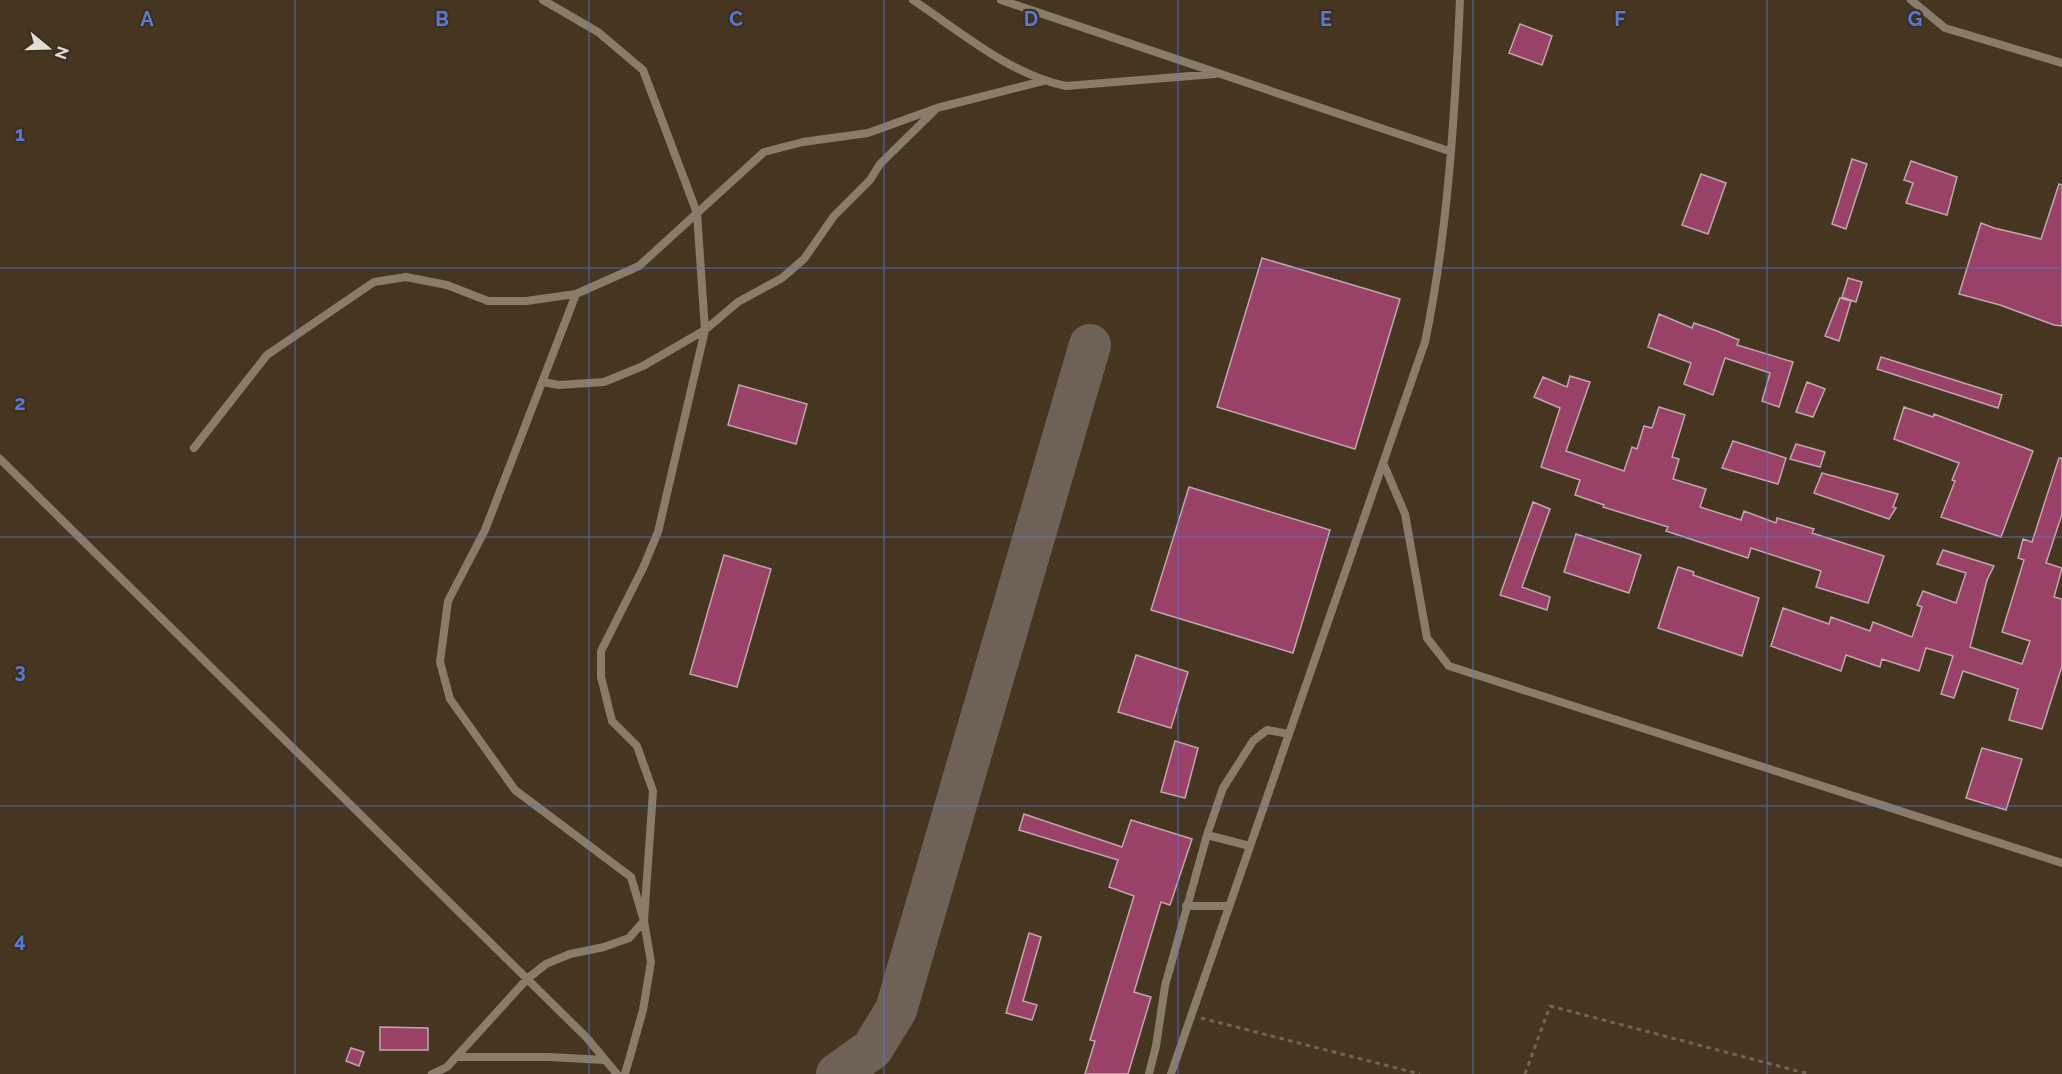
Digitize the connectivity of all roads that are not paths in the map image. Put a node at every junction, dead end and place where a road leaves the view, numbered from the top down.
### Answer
1 (543, 0) edge
2 (914, 0) edge
3 (1001, 0) edge
4 (1460, 0) edge
5 (1911, 0) edge
6 (2062, 63) edge
7 (1219, 74) junction
8 (1043, 81) junction
9 (937, 108) junction
10 (1449, 151) junction
11 (697, 213) junction
12 (576, 294) junction
13 (705, 330) junction
14 (543, 382) junction
15 (194, 448) dead end
16 (0, 459) edge
17 (1384, 465) junction
18 (1289, 734) junction
19 (1207, 835) junction
20 (1250, 846) junction
21 (2062, 863) edge
22 (1186, 906) junction
23 (1228, 906) junction
24 (644, 921) junction
25 (527, 979) junction
26 (456, 1057) junction
27 (604, 1060) junction
28 (432, 1074) edge
29 (616, 1074) edge
30 (625, 1074) edge
31 (1149, 1074) edge
32 (1170, 1074) edge

1 - 11 lane
2 - 8 lane
3 - 7 lane
4 - 10 lane
5 - 6 lane
7 - 8 lane
7 - 10 lane
8 - 9 lane
9 - 11 lane
9 - 13 lane
10 - 17 lane
11 - 12 lane
11 - 13 lane
12 - 14 lane
12 - 15 lane
13 - 14 lane
13 - 24 lane
14 - 24 lane
16 - 25 lane
17 - 18 lane
17 - 21 lane
18 - 19 lane
18 - 20 lane
19 - 20 lane
19 - 22 lane
20 - 23 lane
22 - 23 lane
22 - 31 lane
23 - 32 lane
24 - 25 lane
24 - 30 lane
25 - 26 lane
25 - 27 lane
26 - 27 lane
26 - 28 lane
27 - 29 lane

